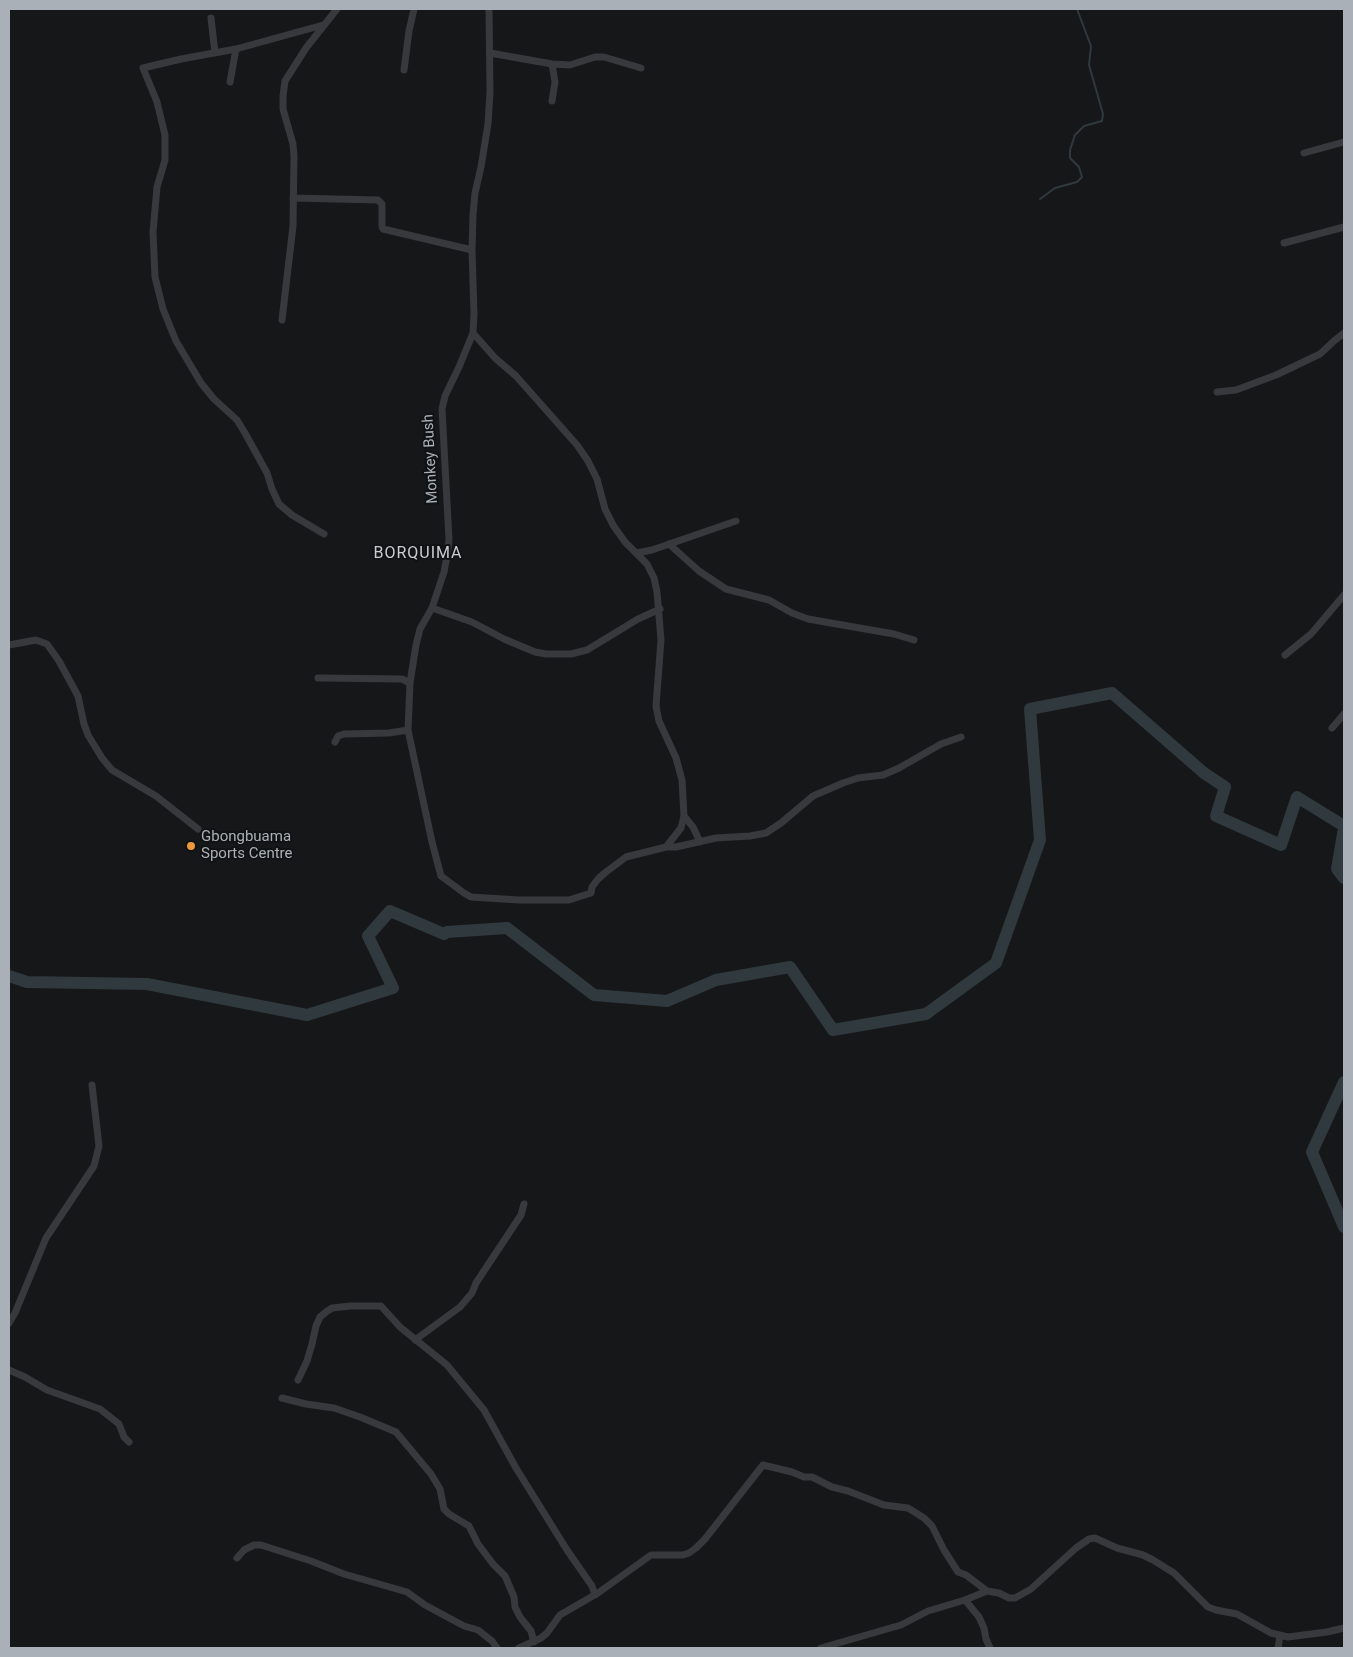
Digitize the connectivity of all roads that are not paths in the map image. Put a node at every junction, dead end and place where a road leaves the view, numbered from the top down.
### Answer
1 (337, 9) edge
2 (414, 9) edge
3 (489, 9) edge
4 (211, 18) dead end
5 (323, 25) junction
6 (236, 49) junction
7 (215, 53) junction
8 (490, 53) junction
9 (552, 64) junction
10 (641, 68) dead end
11 (404, 70) dead end
12 (230, 82) dead end
13 (552, 101) dead end
14 (1344, 142) edge
15 (1304, 153) dead end
16 (293, 198) junction
17 (1344, 227) edge
18 (1284, 243) dead end
19 (472, 250) junction
20 (282, 320) dead end
21 (473, 333) junction
22 (1344, 334) edge
23 (1217, 392) dead end
24 (736, 521) dead end
25 (324, 534) dead end
26 (669, 544) junction
27 (637, 553) junction
28 (1344, 595) edge
29 (432, 608) junction
30 (660, 610) junction
31 (914, 640) dead end
32 (9, 646) edge
33 (1285, 655) dead end
34 (318, 678) dead end
35 (410, 684) junction
36 (1344, 714) edge
37 (1332, 728) dead end
38 (408, 730) junction
39 (961, 737) dead end
40 (335, 742) dead end
41 (684, 816) junction
42 (198, 828) dead end
43 (700, 842) junction
44 (666, 847) junction
45 (92, 1085) dead end
46 (524, 1204) dead end
47 (9, 1323) edge
48 (415, 1340) junction
49 (9, 1370) edge
50 (298, 1380) dead end
51 (282, 1398) dead end
52 (129, 1442) dead end
53 (237, 1558) dead end
54 (987, 1591) junction
55 (594, 1595) junction
56 (965, 1600) junction
57 (1344, 1628) edge
58 (1280, 1636) junction
59 (534, 1642) junction
60 (497, 1648) edge
61 (519, 1648) edge
62 (820, 1648) edge
63 (990, 1648) edge
64 (1278, 1648) edge

1 - 5 street
2 - 11 street
3 - 8 street, Monkey Bush
4 - 7 street
5 - 6 street
5 - 16 street
6 - 7 street
6 - 12 street
7 - 25 street
8 - 9 street
8 - 19 street, Monkey Bush
9 - 10 street
9 - 13 street
14 - 15 street
16 - 19 street
16 - 20 street
17 - 18 street
19 - 21 street, Monkey Bush
21 - 27 street
21 - 29 street, Monkey Bush
22 - 23 street
24 - 26 street
26 - 27 street
26 - 31 street
27 - 30 street
28 - 33 street
29 - 30 street
29 - 35 street, Monkey Bush
30 - 41 street
32 - 42 street
34 - 35 street
35 - 38 street, Monkey Bush
36 - 37 street
38 - 40 street
38 - 44 street, Monkey Bush
39 - 43 street
41 - 43 street
41 - 44 street
43 - 44 street
45 - 47 street
46 - 48 street
48 - 50 street
48 - 55 street
49 - 52 street
51 - 59 street
53 - 60 street
54 - 55 street
54 - 56 street
54 - 58 street
55 - 59 street
56 - 62 street
56 - 63 street
57 - 58 street
58 - 64 street
59 - 61 street

